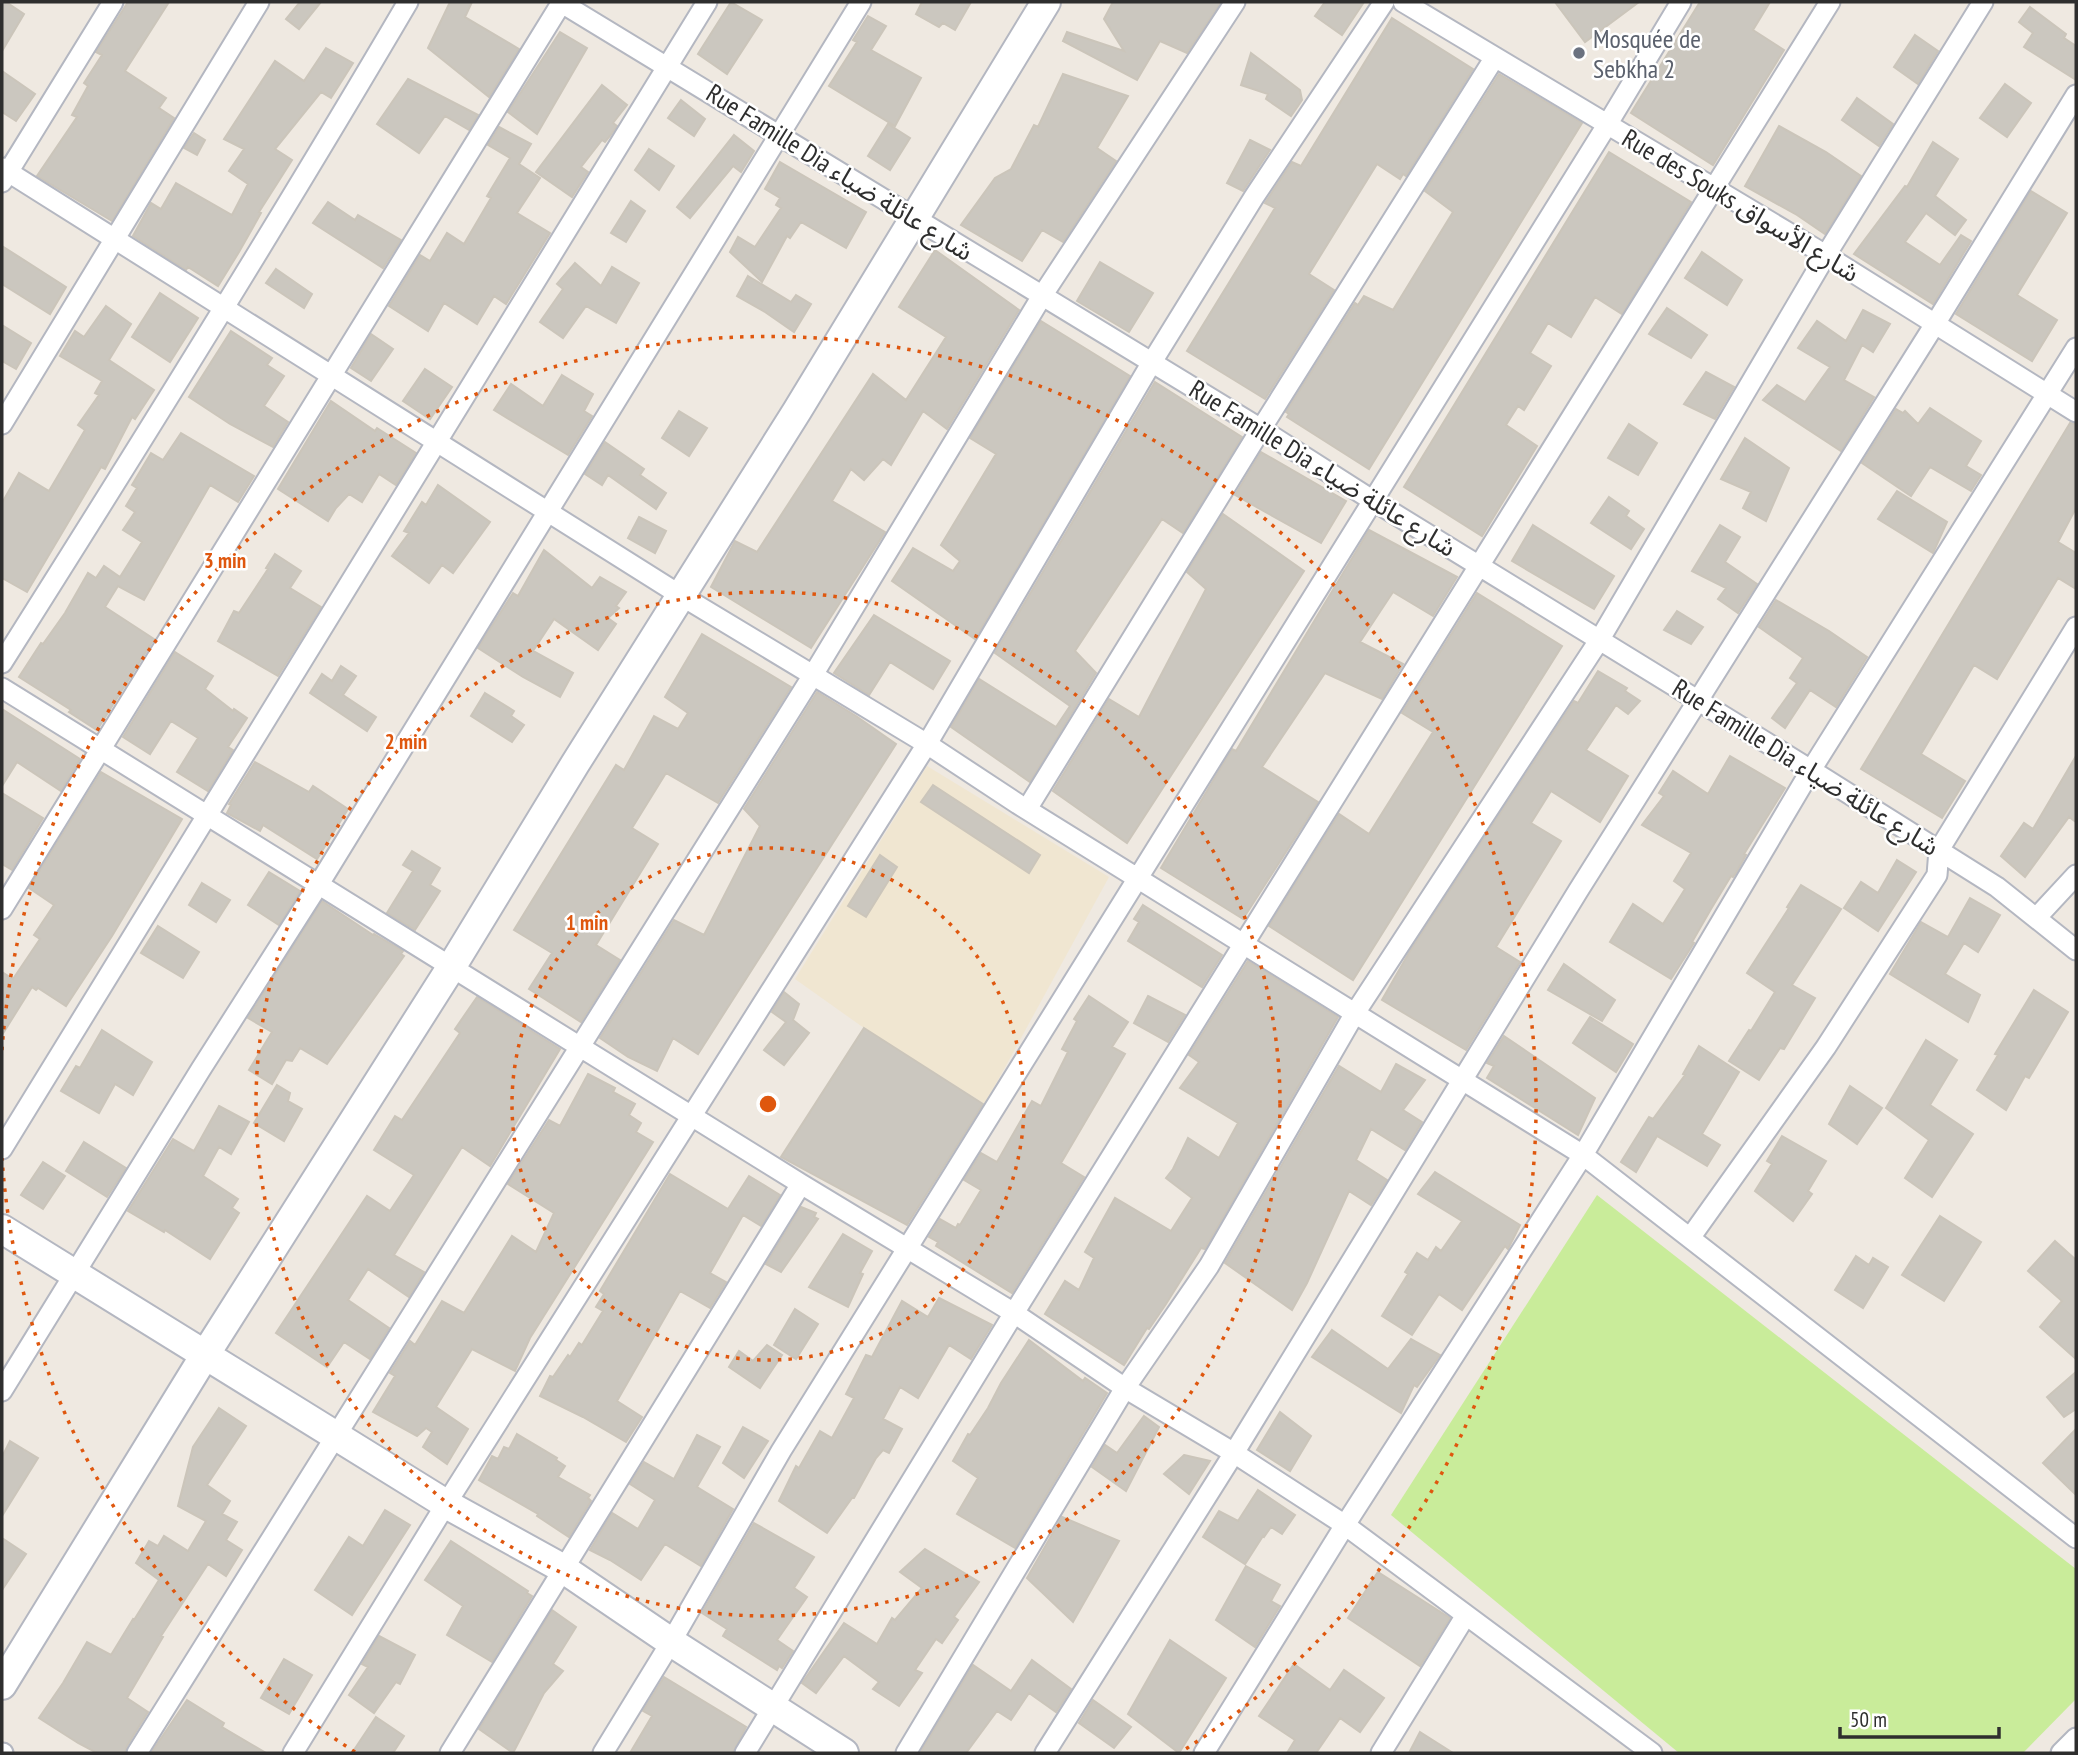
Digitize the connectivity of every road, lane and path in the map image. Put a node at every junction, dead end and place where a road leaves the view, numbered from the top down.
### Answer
1 (113, 2) edge
2 (259, 2) edge
3 (408, 2) edge
4 (561, 2) edge
5 (707, 2) edge
6 (861, 2) edge
7 (1046, 2) edge
8 (1235, 2) edge
9 (1384, 2) edge
10 (1403, 2) edge
11 (1681, 2) edge
12 (1830, 2) edge
13 (1983, 2) edge
14 (1495, 57) junction
15 (667, 67) junction
16 (2076, 94) edge
17 (1607, 125) junction
18 (778, 134) junction
19 (4, 175) edge
20 (1714, 188) junction
21 (914, 217) junction
22 (115, 239) junction
23 (1826, 256) junction
24 (1042, 296) junction
25 (223, 307) junction
26 (1935, 324) junction
27 (2076, 348) edge
28 (1152, 362) junction
29 (332, 376) junction
30 (2047, 395) junction
31 (2076, 412) edge
32 (2, 424) edge
33 (1261, 429) junction
34 (438, 443) junction
35 (1372, 500) junction
36 (547, 511) junction
37 (1479, 565) junction
38 (680, 595) junction
39 (2076, 627) edge
40 (1600, 639) junction
41 (2, 663) edge
42 (813, 675) junction
43 (2, 688) edge
44 (1698, 700) junction
45 (927, 744) junction
46 (100, 749) junction
47 (1811, 769) junction
48 (1027, 809) junction
49 (207, 815) junction
50 (1939, 850) junction
51 (2076, 875) edge
52 (1137, 877) junction
53 (319, 884) junction
54 (2, 909) edge
55 (2037, 917) junction
56 (1244, 944) junction
57 (2076, 950) edge
58 (452, 966) junction
59 (1355, 1013) junction
60 (581, 1048) junction
61 (1464, 1080) junction
62 (693, 1117) junction
63 (2, 1149) edge
64 (1583, 1155) junction
65 (801, 1184) junction
66 (2, 1228) edge
67 (1690, 1238) junction
68 (908, 1249) junction
69 (75, 1273) junction
70 (1014, 1312) junction
71 (205, 1355) junction
72 (1125, 1388) junction
73 (2, 1391) edge
74 (335, 1436) junction
75 (1234, 1452) junction
76 (446, 1504) junction
77 (1345, 1525) junction
78 (2076, 1538) edge
79 (562, 1568) junction
80 (1466, 1615) junction
81 (671, 1642) junction
82 (2, 1685) edge
83 (772, 1707) junction
84 (2076, 1738) edge
85 (137, 1753) edge
86 (293, 1753) edge
87 (450, 1753) edge
88 (603, 1753) edge
89 (745, 1753) edge
90 (844, 1753) edge
91 (906, 1753) edge
92 (1045, 1753) edge
93 (1204, 1753) edge
94 (1381, 1753) edge
95 (1652, 1753) edge
96 (2061, 1753) edge

1 - 19 street
2 - 22 street
3 - 25 street
4 - 15 street, Rue Famille Dia شارع عائلة ضياء
4 - 29 street
5 - 15 street
6 - 18 street
7 - 21 street
8 - 24 street
9 - 28 street
10 - 14 street, Rue des Souks شارع الأسواق
11 - 17 street
12 - 20 street
13 - 23 street
14 - 17 street, Rue des Souks شارع الأسواق
14 - 33 street
15 - 18 street, Rue Famille Dia شارع عائلة ضياء
15 - 34 street
16 - 26 street
17 - 20 street, Rue des Souks شارع الأسواق
17 - 35 street
18 - 21 street, Rue Famille Dia شارع عائلة ضياء
18 - 36 street
19 - 22 street
20 - 23 street, Rue des Souks شارع الأسواق
20 - 37 street
21 - 24 street, Rue Famille Dia شارع عائلة ضياء
21 - 38 street
22 - 25 street
22 - 32 street
23 - 26 street, Rue des Souks شارع الأسواق
23 - 40 street
24 - 28 street, Rue Famille Dia شارع عائلة ضياء
24 - 42 street
25 - 29 street
25 - 41 street
26 - 30 street, Rue des Souks شارع الأسواق
26 - 44 street
27 - 30 street
28 - 33 street, Rue Famille Dia شارع عائلة ضياء
28 - 45 street
29 - 34 street
29 - 46 street
30 - 31 street, Rue des Souks شارع الأسواق
30 - 47 street
33 - 35 street, Rue Famille Dia شارع عائلة ضياء
33 - 48 street
34 - 36 street
34 - 49 street
35 - 37 street, Rue Famille Dia شارع عائلة ضياء
35 - 52 street
36 - 38 street
36 - 53 street
37 - 40 street, Rue Famille Dia شارع عائلة ضياء
37 - 56 street
38 - 42 street
38 - 58 street
39 - 50 street
40 - 44 street, Rue Famille Dia شارع عائلة ضياء
40 - 59 street
42 - 45 street
42 - 60 street
43 - 46 street
44 - 47 street, Rue Famille Dia شارع عائلة ضياء
44 - 61 street
45 - 48 street
45 - 62 street
46 - 49 street
46 - 54 street
47 - 50 street, Rue Famille Dia شارع عائلة ضياء
47 - 64 street
48 - 52 street
49 - 53 street
49 - 63 street
50 - 55 street, Rue Famille Dia شارع عائلة ضياء
50 - 67 street
51 - 55 street
52 - 56 street
52 - 68 street
53 - 58 street
53 - 69 street
55 - 57 street, Rue Famille Dia شارع عائلة ضياء
56 - 59 street
56 - 70 street
58 - 60 street
58 - 71 street
59 - 61 street
59 - 72 street
60 - 62 street
60 - 74 street
61 - 64 street
61 - 75 street
62 - 65 street
62 - 76 street
64 - 67 street
64 - 77 street
65 - 68 street
65 - 79 street
66 - 69 street
67 - 78 street
68 - 70 street
68 - 81 street
69 - 71 street
69 - 73 street
70 - 72 street
70 - 83 street
71 - 74 street
71 - 82 street
72 - 75 street
72 - 91 street
74 - 76 street
74 - 85 street
75 - 77 street
75 - 92 street
76 - 79 street
76 - 86 street
77 - 80 street
77 - 93 street
79 - 81 street
79 - 87 street
80 - 94 street
80 - 95 street
81 - 83 street
81 - 88 street
83 - 89 street
83 - 90 street
84 - 96 street

